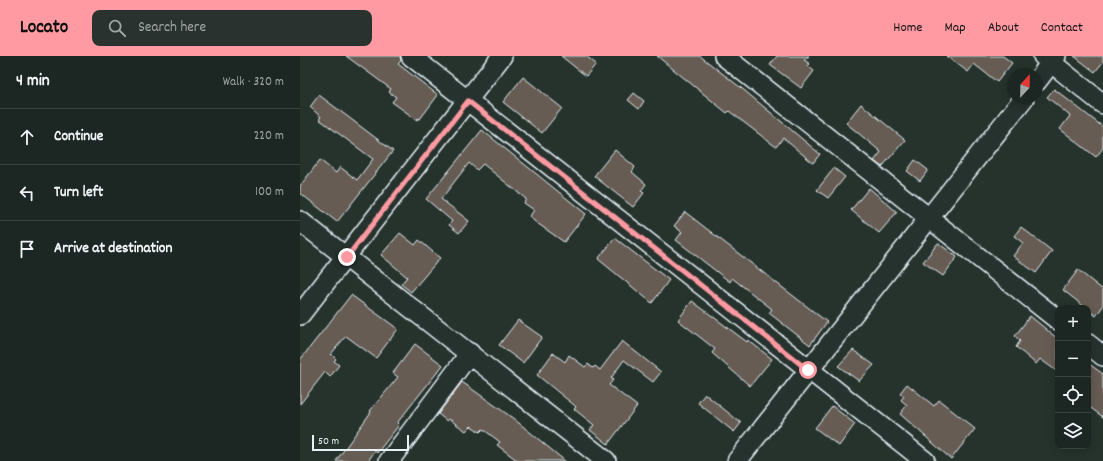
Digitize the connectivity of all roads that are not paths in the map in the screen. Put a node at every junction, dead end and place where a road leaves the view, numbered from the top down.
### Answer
1 (411, 56) edge
2 (502, 56) edge
3 (724, 56) edge
4 (1050, 58) edge
5 (1043, 70) edge
6 (468, 101) junction
7 (1019, 104) edge
8 (1103, 104) edge
9 (929, 219) junction
10 (300, 222) edge
11 (347, 257) junction
12 (300, 315) edge
13 (1055, 318) edge
14 (1091, 346) edge
15 (470, 353) junction
16 (1103, 356) edge
17 (808, 370) junction
18 (389, 461) edge
19 (606, 461) edge
20 (737, 461) edge
21 (925, 461) edge

1 - 6 street
2 - 6 street
3 - 9 street
4 - 5 street
4 - 8 street
6 - 11 street
6 - 17 street
7 - 9 street
9 - 13 street
9 - 17 street
10 - 11 street
11 - 12 street
11 - 15 street
14 - 16 street
15 - 18 street
15 - 19 street
17 - 20 street
17 - 21 street

